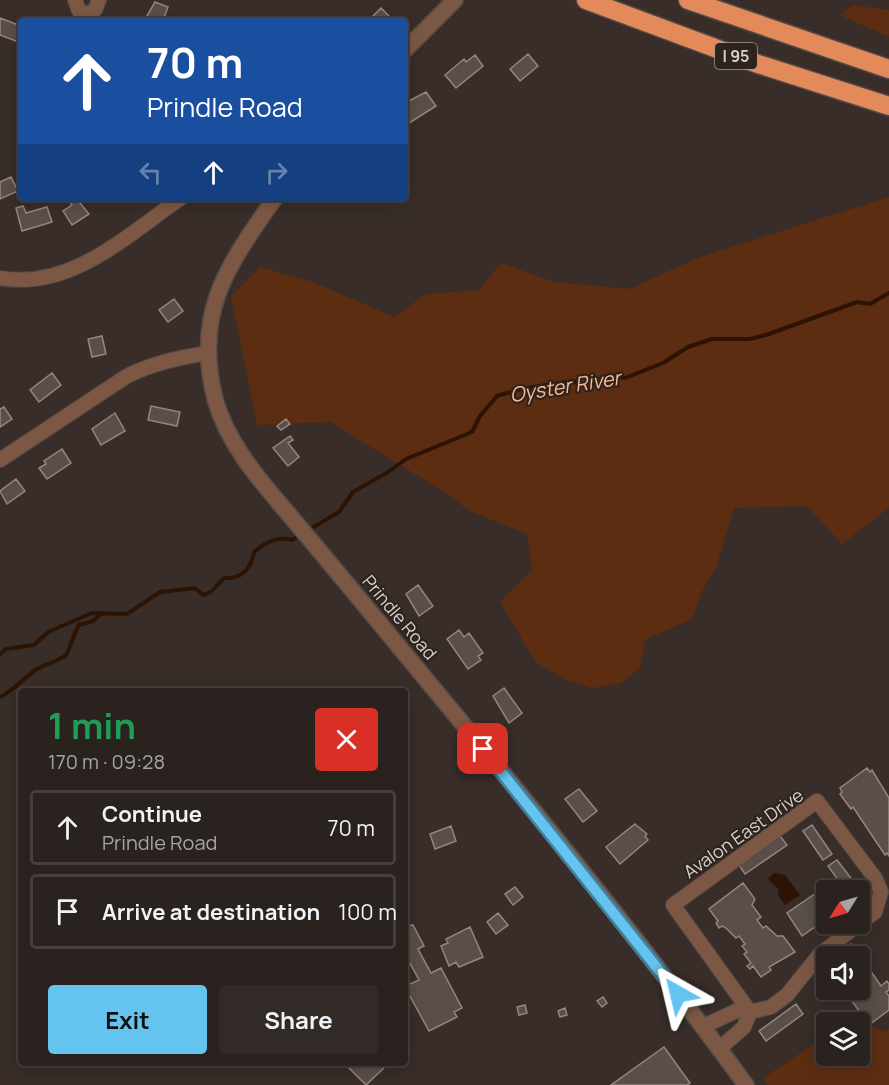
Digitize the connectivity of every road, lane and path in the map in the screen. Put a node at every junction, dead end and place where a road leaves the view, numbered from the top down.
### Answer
1 (75, 0) edge
2 (99, 0) edge
3 (454, 0) edge
4 (586, 0) edge
5 (688, 0) edge
6 (408, 48) edge
7 (889, 69) edge
8 (889, 106) edge
9 (177, 201) edge
10 (273, 201) edge
11 (0, 278) edge
12 (209, 353) junction
13 (0, 460) edge
14 (750, 1012) junction
15 (702, 1027) junction
16 (719, 1049) junction
17 (746, 1085) edge

1 - 2 street
3 - 6 street
4 - 8 highway, I 95
5 - 7 highway, I 95
9 - 11 street
10 - 12 street, Prindle Road
12 - 13 street
12 - 15 street, Prindle Road
14 - 14 street, Avalon East Drive
14 - 15 street, Avalon East Drive
14 - 16 street
15 - 16 street, Prindle Road
16 - 17 street, Prindle Road

